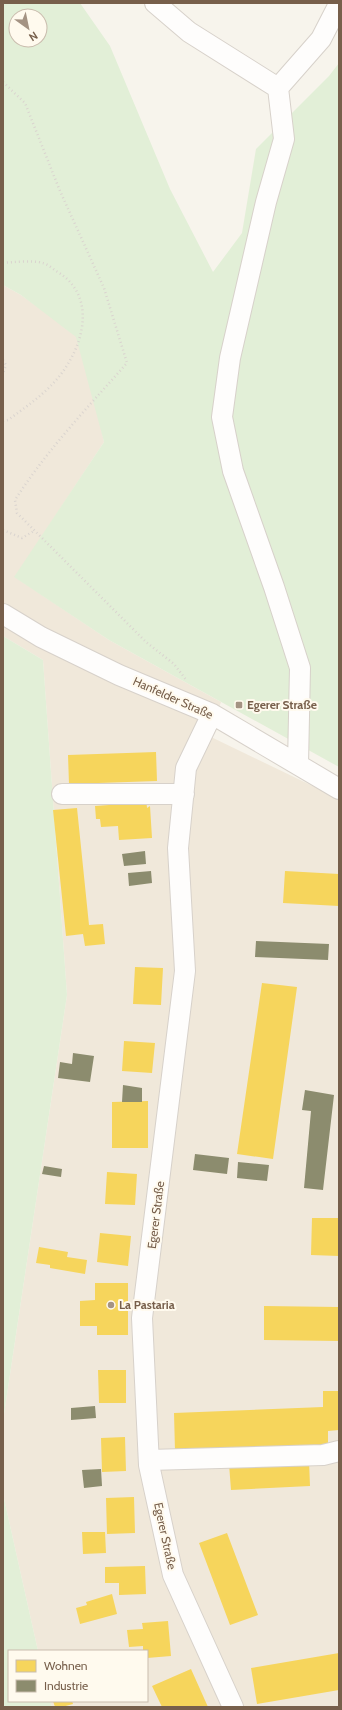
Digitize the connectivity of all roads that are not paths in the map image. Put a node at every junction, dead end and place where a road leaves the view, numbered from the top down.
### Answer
1 (155, 3) edge
2 (339, 4) edge
3 (278, 88) junction
4 (3, 614) edge
5 (212, 714) junction
6 (298, 764) junction
7 (339, 789) edge
8 (62, 794) dead end
9 (184, 794) junction
10 (339, 1451) edge
11 (149, 1460) junction
12 (233, 1707) edge

1 - 3 street
2 - 3 street
3 - 6 street
4 - 5 street, Hanfelder Straße
5 - 6 street, Hanfelder Straße
5 - 9 street, Egerer Straße
6 - 7 street, Hanfelder Straße
8 - 9 street
9 - 11 street, Egerer Straße
10 - 11 street
11 - 12 street, Egerer Straße

